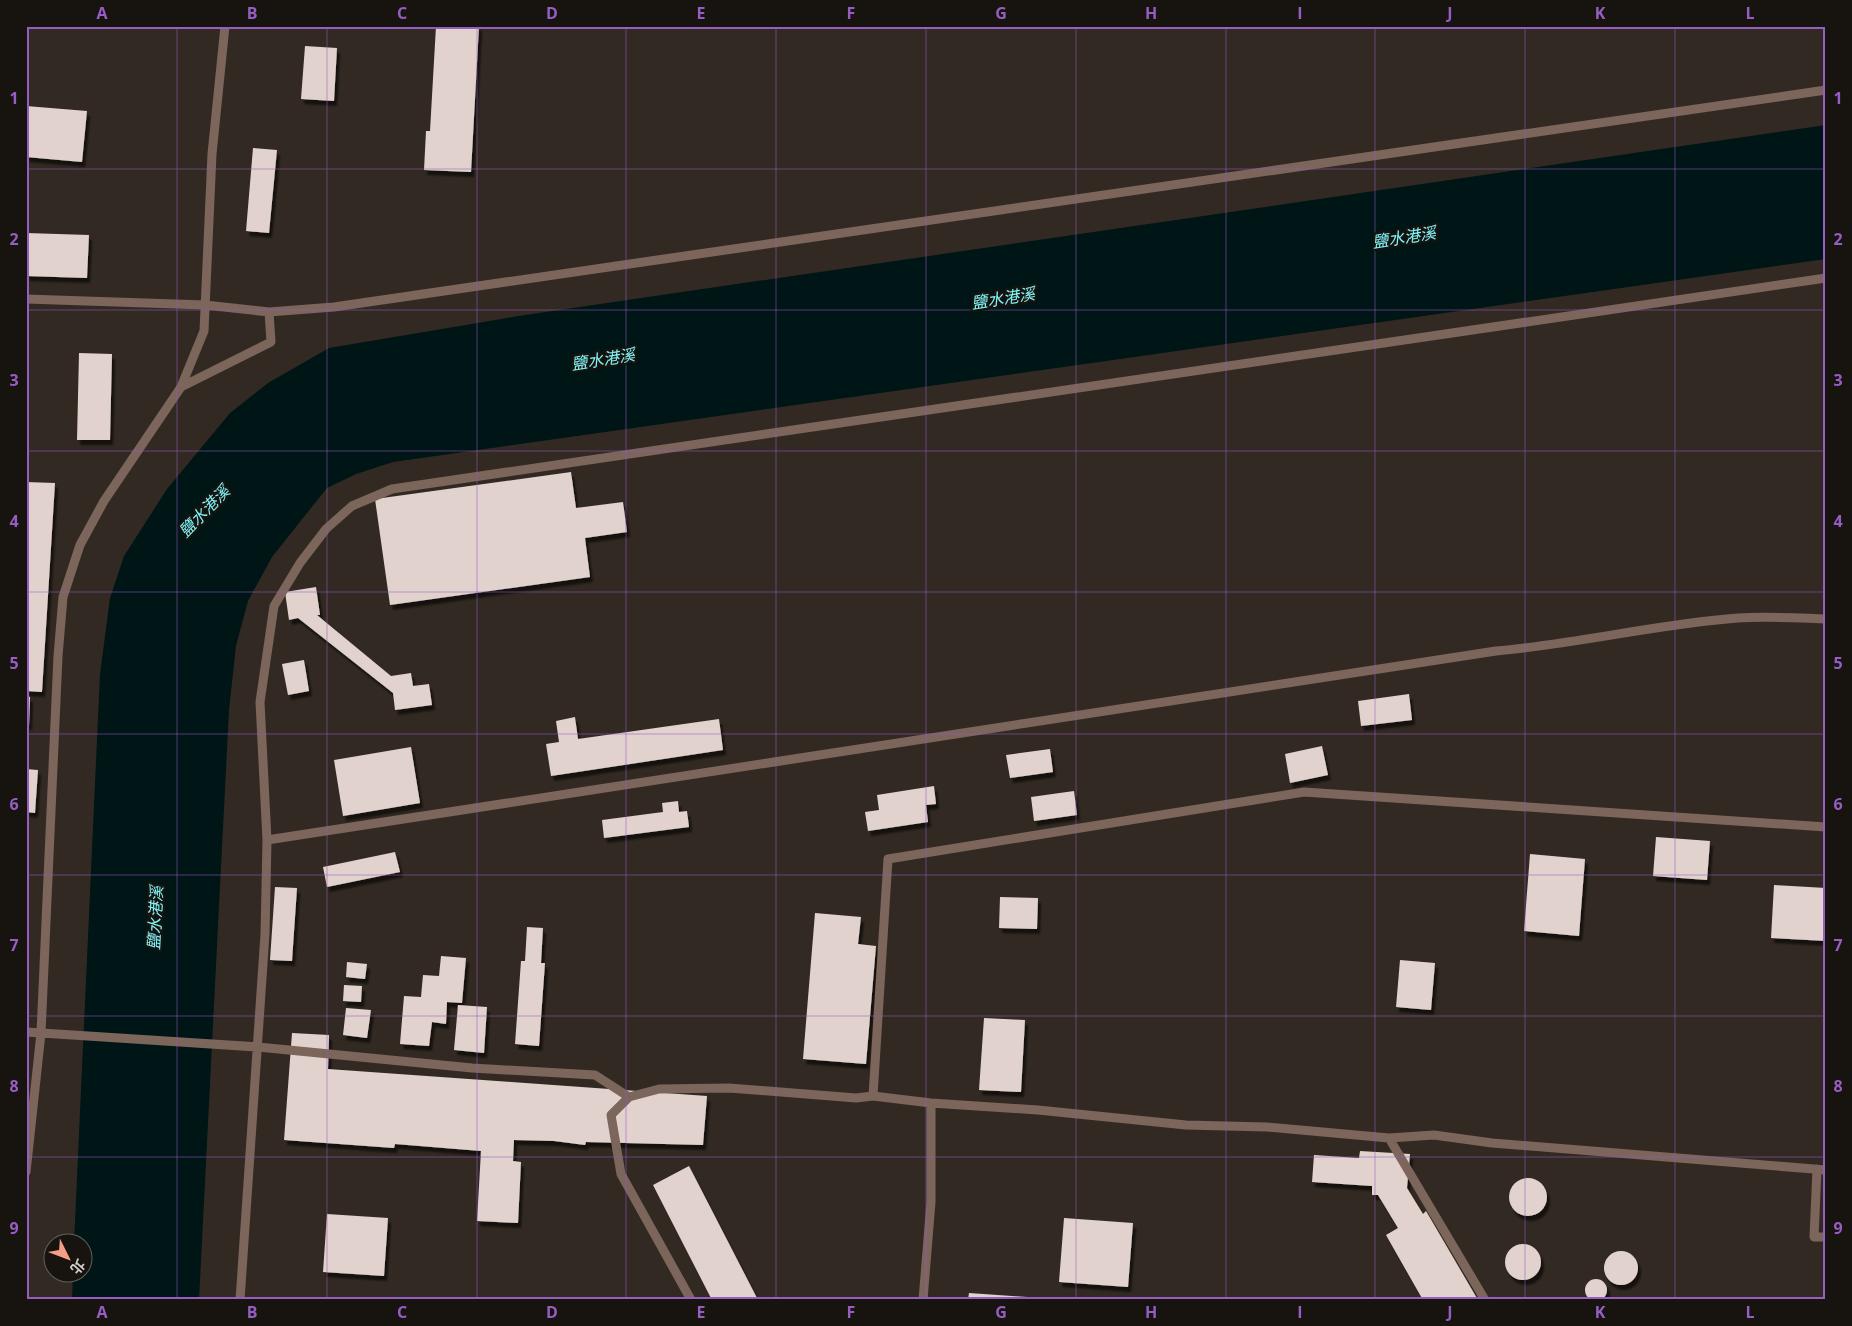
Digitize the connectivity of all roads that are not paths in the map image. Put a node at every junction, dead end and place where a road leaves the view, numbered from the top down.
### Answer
1 (225, 26) edge
2 (1826, 90) edge
3 (1826, 278) edge
4 (26, 299) edge
5 (205, 305) junction
6 (269, 312) junction
7 (181, 387) junction
8 (1826, 619) edge
9 (1826, 827) edge
10 (267, 840) junction
11 (26, 1032) edge
12 (41, 1033) junction
13 (258, 1047) junction
14 (873, 1096) junction
15 (628, 1097) junction
16 (931, 1104) junction
17 (1388, 1138) junction
18 (26, 1160) edge
19 (1821, 1170) edge
20 (26, 1172) edge
21 (1826, 1237) edge
22 (690, 1298) dead end
23 (240, 1300) edge
24 (923, 1300) edge
25 (1485, 1300) edge

1 - 5 lane
2 - 6 lane
3 - 10 lane
4 - 5 lane
5 - 6 lane
5 - 7 lane
6 - 7 lane
7 - 12 lane
8 - 10 lane
9 - 14 lane
10 - 13 lane
11 - 12 lane
12 - 13 lane
12 - 18 lane
13 - 15 lane
13 - 23 lane
14 - 15 lane
14 - 16 lane
15 - 22 lane
16 - 17 lane
16 - 24 lane
17 - 19 lane
17 - 25 lane
18 - 20 lane
19 - 21 lane

